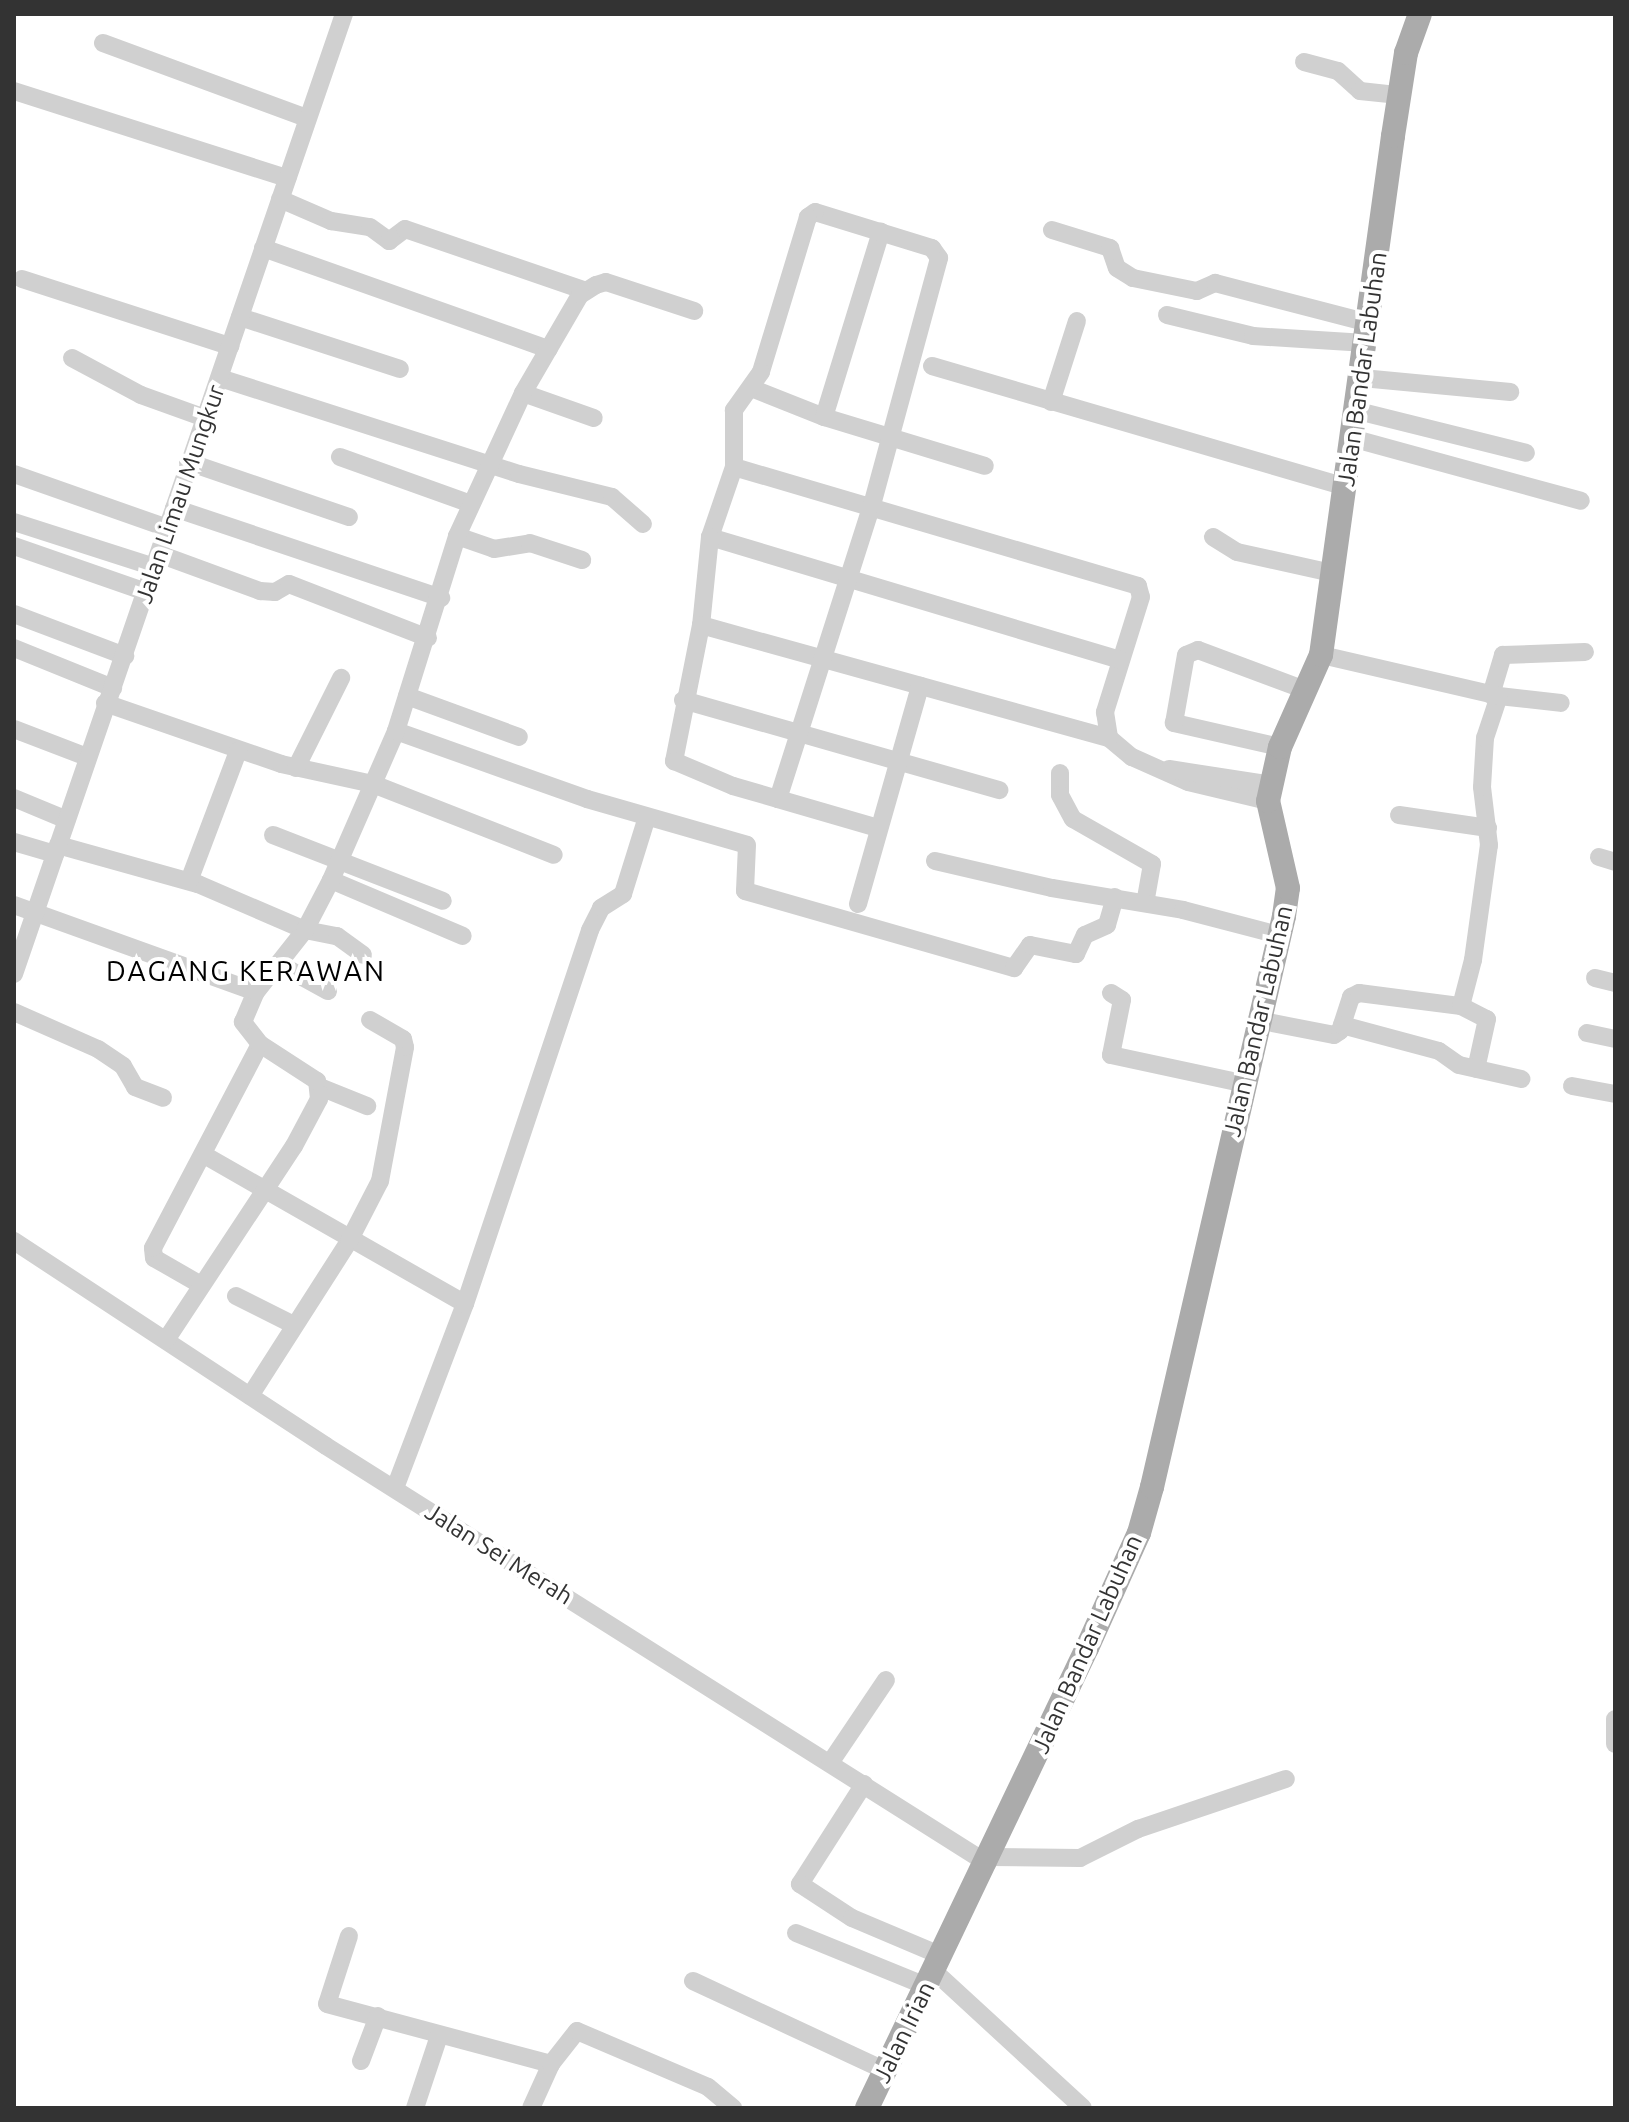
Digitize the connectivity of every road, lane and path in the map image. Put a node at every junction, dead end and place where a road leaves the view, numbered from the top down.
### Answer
1 (344, 14) edge
2 (1420, 14) edge
3 (103, 43) dead end
4 (1304, 62) dead end
5 (14, 91) edge
6 (1399, 95) junction
7 (307, 118) junction
8 (287, 178) junction
9 (280, 199) junction
10 (1052, 230) dead end
11 (881, 232) junction
12 (263, 248) junction
13 (22, 279) dead end
14 (586, 291) junction
15 (694, 311) dead end
16 (1167, 315) dead end
17 (240, 317) junction
18 (1077, 321) dead end
19 (1367, 333) junction
20 (230, 346) junction
21 (549, 349) junction
22 (72, 358) dead end
23 (932, 366) dead end
24 (400, 369) dead end
25 (220, 378) junction
26 (1362, 378) junction
27 (751, 388) junction
28 (1510, 392) dead end
29 (523, 393) junction
30 (1051, 402) junction
31 (1358, 411) junction
32 (824, 417) junction
33 (205, 418) junction
34 (594, 418) dead end
35 (891, 439) junction
36 (1355, 439) junction
37 (1526, 453) dead end
38 (340, 457) dead end
39 (188, 462) junction
40 (487, 464) junction
41 (985, 466) dead end
42 (734, 467) junction
43 (14, 474) edge
44 (1345, 487) junction
45 (1581, 501) dead end
46 (471, 504) junction
47 (872, 505) junction
48 (174, 508) junction
49 (349, 517) dead end
50 (14, 522) edge
51 (643, 524) dead end
52 (167, 528) junction
53 (457, 536) junction
54 (710, 537) junction
55 (1213, 537) dead end
56 (14, 546) edge
57 (156, 560) junction
58 (582, 560) dead end
59 (1332, 573) junction
60 (850, 581) junction
61 (146, 592) junction
62 (441, 598) junction
63 (14, 614) edge
64 (701, 625) junction
65 (428, 638) junction
66 (14, 648) edge
67 (1585, 652) dead end
68 (1321, 655) junction
69 (125, 656) junction
70 (822, 659) junction
71 (1120, 660) junction
72 (341, 678) dead end
73 (920, 686) junction
74 (1305, 690) junction
75 (109, 695) junction
76 (407, 696) junction
77 (1495, 696) junction
78 (683, 700) junction
79 (1561, 703) dead end
80 (14, 729) edge
81 (396, 731) junction
82 (798, 732) junction
83 (519, 737) dead end
84 (1109, 738) junction
85 (1280, 747) junction
86 (238, 751) junction
87 (87, 757) junction
88 (899, 760) junction
89 (296, 768) junction
90 (1060, 773) dead end
91 (373, 784) junction
92 (999, 790) dead end
93 (1270, 793) junction
94 (14, 798) edge
95 (778, 799) junction
96 (1399, 815) dead end
97 (647, 817) junction
98 (67, 820) junction
99 (878, 828) junction
100 (1488, 828) junction
101 (273, 835) dead end
102 (14, 842) edge
103 (57, 850) junction
104 (554, 855) dead end
105 (338, 861) junction
106 (935, 861) dead end
107 (331, 880) junction
108 (189, 881) junction
109 (1115, 897) junction
110 (443, 901) dead end
111 (1145, 902) junction
112 (858, 904) dead end
113 (14, 905) edge
114 (35, 914) junction
115 (305, 930) junction
116 (1279, 935) junction
117 (463, 936) dead end
118 (363, 955) dead end
119 (16, 963) edge
120 (279, 964) junction
121 (1595, 978) dead end
122 (1615, 983) edge
123 (328, 991) dead end
124 (256, 992) junction
125 (1111, 993) dead end
126 (1461, 1006) junction
127 (14, 1012) edge
128 (370, 1020) dead end
129 (1257, 1020) junction
130 (1342, 1025) junction
131 (1587, 1033) dead end
132 (1615, 1039) edge
133 (260, 1044) junction
134 (1476, 1069) junction
135 (1521, 1079) dead end
136 (1242, 1083) junction
137 (1572, 1086) dead end
138 (320, 1087) junction
139 (1615, 1094) edge
140 (163, 1098) dead end
141 (367, 1106) dead end
142 (206, 1156) junction
143 (265, 1188) junction
144 (14, 1241) edge
145 (349, 1241) junction
146 (201, 1285) junction
147 (236, 1296) dead end
148 (465, 1304) junction
149 (292, 1324) junction
150 (166, 1340) junction
151 (250, 1396) junction
152 (395, 1488) junction
153 (886, 1680) dead end
154 (1615, 1719) edge
155 (1615, 1744) edge
156 (830, 1763) junction
157 (1286, 1779) dead end
158 (864, 1784) junction
159 (988, 1860) junction
160 (796, 1933) dead end
161 (349, 1936) dead end
162 (934, 1971) junction
163 (693, 1981) dead end
164 (378, 2016) junction
165 (439, 2036) junction
166 (361, 2061) dead end
167 (551, 2064) junction
168 (884, 2070) junction
169 (415, 2108) edge
170 (531, 2108) edge
171 (733, 2108) edge
172 (867, 2108) edge
173 (1083, 2108) edge

1 - 7 street, Jalan Limau Mungkur
2 - 6 main road, Jalan Bandar Labuhan
3 - 7 street
4 - 6 street
5 - 8 street
6 - 19 main road, Jalan Bandar Labuhan
7 - 8 street, Jalan Limau Mungkur
8 - 9 street, Jalan Limau Mungkur
9 - 12 street, Jalan Limau Mungkur
9 - 14 street
10 - 19 street
11 - 27 street
11 - 32 street
11 - 35 street
12 - 17 street, Jalan Limau Mungkur
12 - 21 street
13 - 20 street
14 - 15 street
14 - 21 street
16 - 19 street
17 - 20 street, Jalan Limau Mungkur
17 - 24 street
18 - 30 street
19 - 26 main road, Jalan Bandar Labuhan
20 - 25 street, Jalan Limau Mungkur
21 - 29 street
22 - 33 street
23 - 30 street
25 - 33 street, Jalan Limau Mungkur
25 - 40 street
26 - 28 street
26 - 31 main road, Jalan Bandar Labuhan
27 - 32 street
27 - 42 street
29 - 34 street
29 - 40 street
30 - 44 street
31 - 36 main road, Jalan Bandar Labuhan
31 - 37 street
32 - 35 street
33 - 39 street, Jalan Limau Mungkur
35 - 41 street
35 - 47 street
36 - 44 main road, Jalan Bandar Labuhan
36 - 45 street
38 - 46 street
39 - 48 street, Jalan Limau Mungkur
39 - 49 street
40 - 46 street
40 - 51 street
42 - 47 street
42 - 54 street
43 - 52 street
44 - 59 main road, Jalan Bandar Labuhan
46 - 53 street
47 - 60 street
47 - 71 street
48 - 52 street, Jalan Limau Mungkur
48 - 62 street
50 - 57 street
52 - 57 street, Jalan Limau Mungkur
53 - 58 street
53 - 62 street
54 - 60 street
54 - 64 street
55 - 59 street
56 - 61 street
57 - 61 street, Jalan Limau Mungkur
57 - 65 street
59 - 68 main road, Jalan Bandar Labuhan
60 - 70 street
60 - 71 street
61 - 69 street, Jalan Limau Mungkur
62 - 65 street
63 - 69 street
64 - 70 street
64 - 78 street
65 - 76 street
66 - 75 street
67 - 77 street
68 - 74 main road, Jalan Bandar Labuhan
68 - 77 street
69 - 75 street, Jalan Limau Mungkur
70 - 73 street
70 - 82 street
71 - 84 street
72 - 89 street
73 - 84 street
73 - 88 street
74 - 85 main road, Jalan Bandar Labuhan
74 - 85 street
75 - 86 street
75 - 87 street, Jalan Limau Mungkur
76 - 81 street
76 - 83 street
77 - 79 street
77 - 100 street
78 - 82 street
78 - 95 street
80 - 87 street
81 - 91 street
81 - 97 street
82 - 88 street
82 - 95 street
84 - 93 street
85 - 93 main road, Jalan Bandar Labuhan
86 - 89 street
86 - 108 street
87 - 98 street, Jalan Limau Mungkur
88 - 92 street
88 - 99 street
89 - 91 street
90 - 111 street
91 - 104 street
91 - 105 street
93 - 116 main road, Jalan Bandar Labuhan
94 - 98 street
95 - 99 street
96 - 100 street
97 - 109 street
97 - 148 street
98 - 103 street, Jalan Limau Mungkur
99 - 112 street
100 - 126 street
101 - 105 street
102 - 103 street
103 - 108 street
103 - 114 street, Jalan Limau Mungkur
105 - 107 street
105 - 110 street
106 - 109 street
107 - 115 street
107 - 117 street
108 - 115 street
109 - 111 street
111 - 116 street
113 - 114 street
114 - 119 street, Jalan Limau Mungkur
114 - 124 street
115 - 118 street
115 - 120 street
116 - 129 main road, Jalan Bandar Labuhan
120 - 123 street
120 - 124 street
121 - 122 street
124 - 133 street
125 - 136 street
126 - 130 street
126 - 134 street
127 - 140 street
128 - 145 street
129 - 130 street
129 - 136 main road, Jalan Bandar Labuhan
130 - 134 street
131 - 132 street
133 - 138 street
133 - 142 street
134 - 135 street
136 - 159 main road, Jalan Bandar Labuhan
137 - 139 street
138 - 141 street
138 - 143 street
142 - 143 street
142 - 146 street
143 - 145 street
143 - 146 street
144 - 150 street, Jalan Sei Merah
145 - 148 street
145 - 149 street
146 - 150 street
147 - 149 street
148 - 152 street
149 - 151 street
150 - 151 street, Jalan Sei Merah
151 - 152 street, Jalan Sei Merah
152 - 156 street, Jalan Sei Merah
153 - 156 street
154 - 155 street
156 - 158 street, Jalan Sei Merah
157 - 159 street
158 - 159 street, Jalan Sei Merah
158 - 162 street
159 - 162 main road, Jalan Bandar Labuhan
160 - 162 street
161 - 164 street
162 - 168 main road, Jalan Irian
162 - 173 street
163 - 168 street
164 - 165 street
164 - 166 street
165 - 167 street
165 - 169 street
167 - 170 street
167 - 171 street
168 - 172 main road, Jalan Irian

